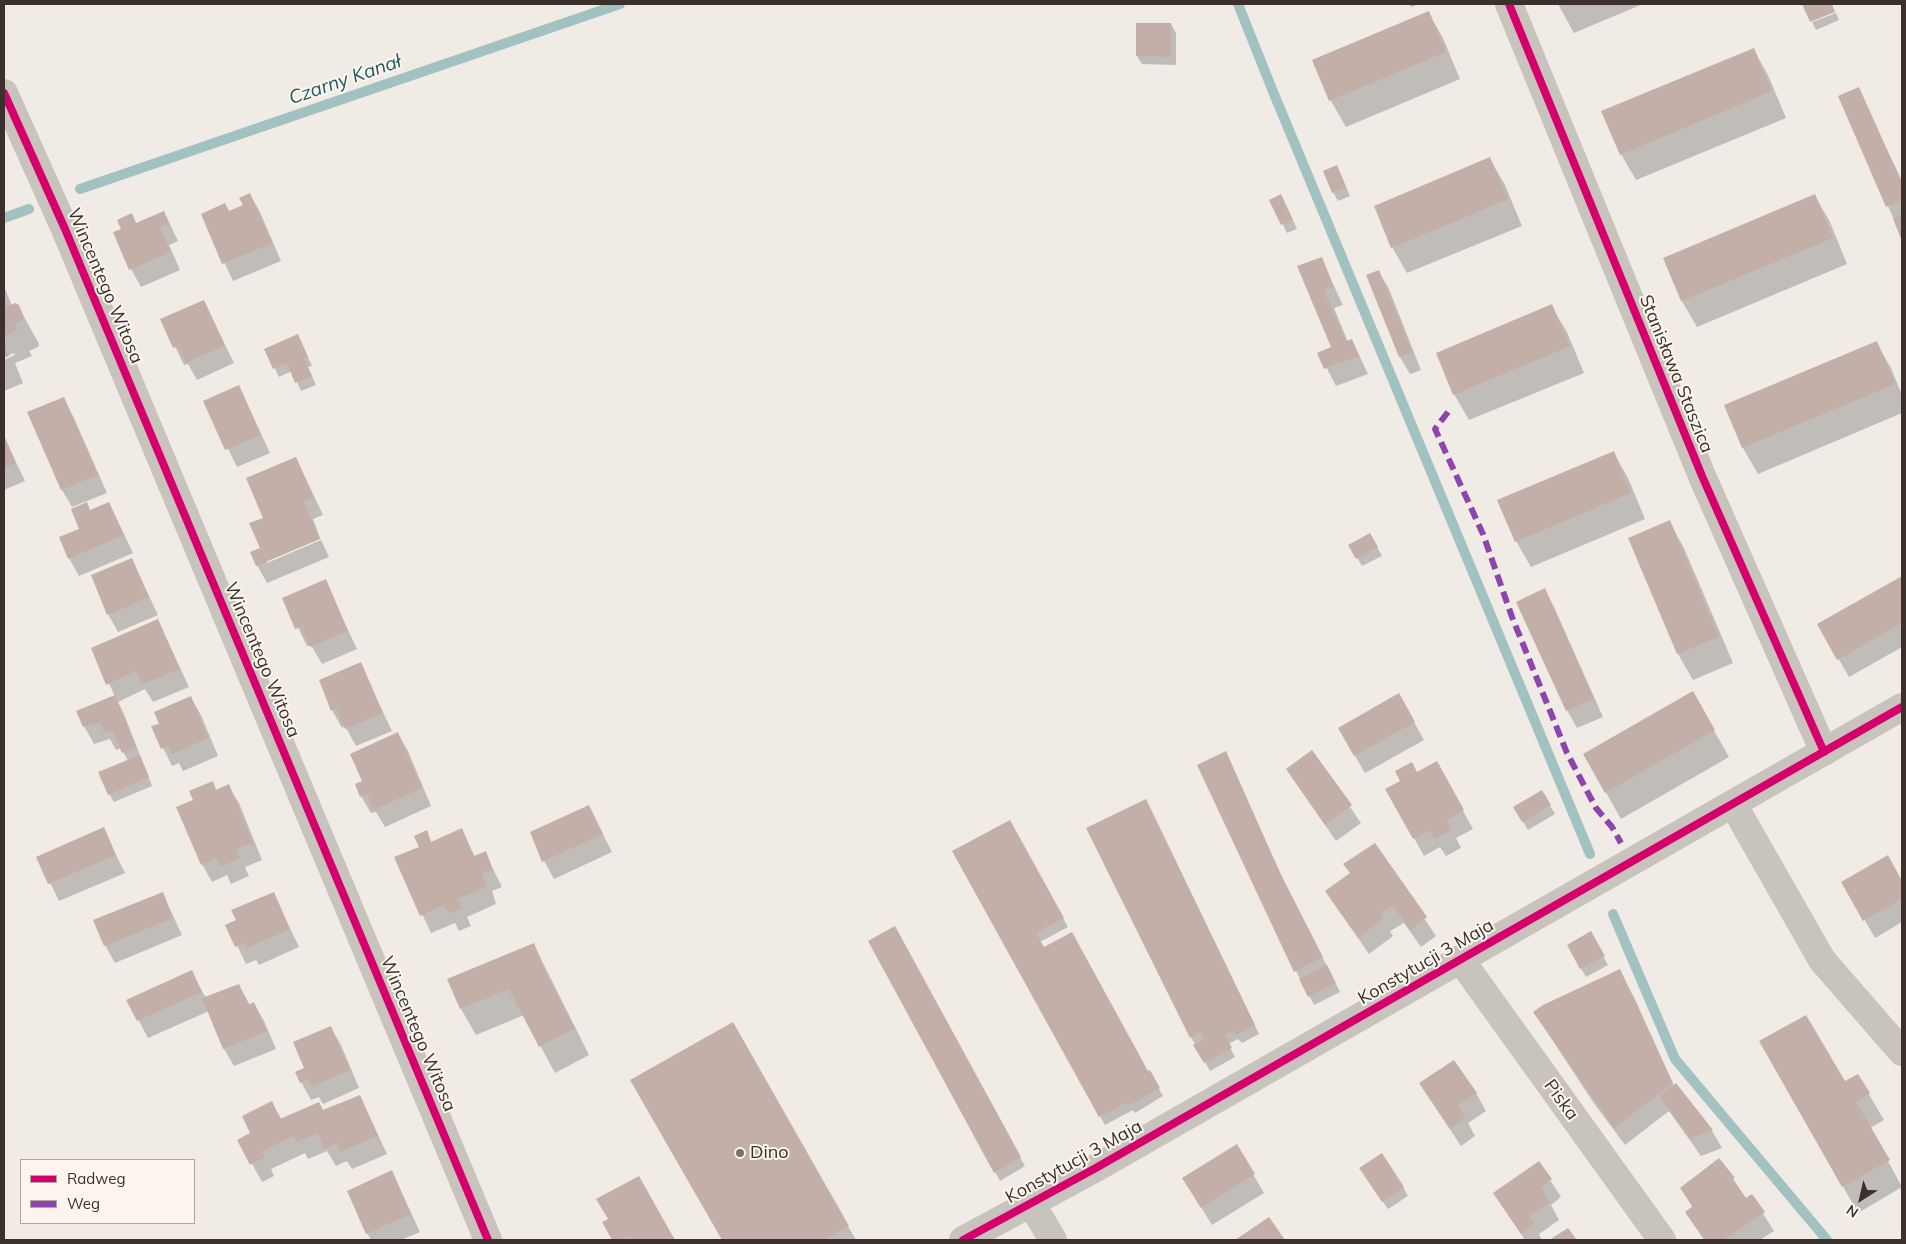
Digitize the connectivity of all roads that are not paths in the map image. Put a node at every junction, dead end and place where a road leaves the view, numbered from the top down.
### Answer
1 (1509, 4) edge
2 (4, 93) edge
3 (1902, 707) edge
4 (1824, 752) junction
5 (1733, 804) junction
6 (1460, 959) junction
7 (1902, 1052) edge
8 (1032, 1203) junction
9 (488, 1240) edge
10 (963, 1240) edge
11 (1053, 1240) edge
12 (1662, 1240) edge

1 - 4 street, Stanisława Staszica
2 - 9 street, Wincentego Witosa
3 - 4 street, Konstytucji 3 Maja
4 - 5 street, Konstytucji 3 Maja
5 - 6 street, Konstytucji 3 Maja
5 - 7 street
6 - 8 street, Konstytucji 3 Maja
6 - 12 street, Piska
8 - 10 street, Konstytucji 3 Maja
8 - 11 street

